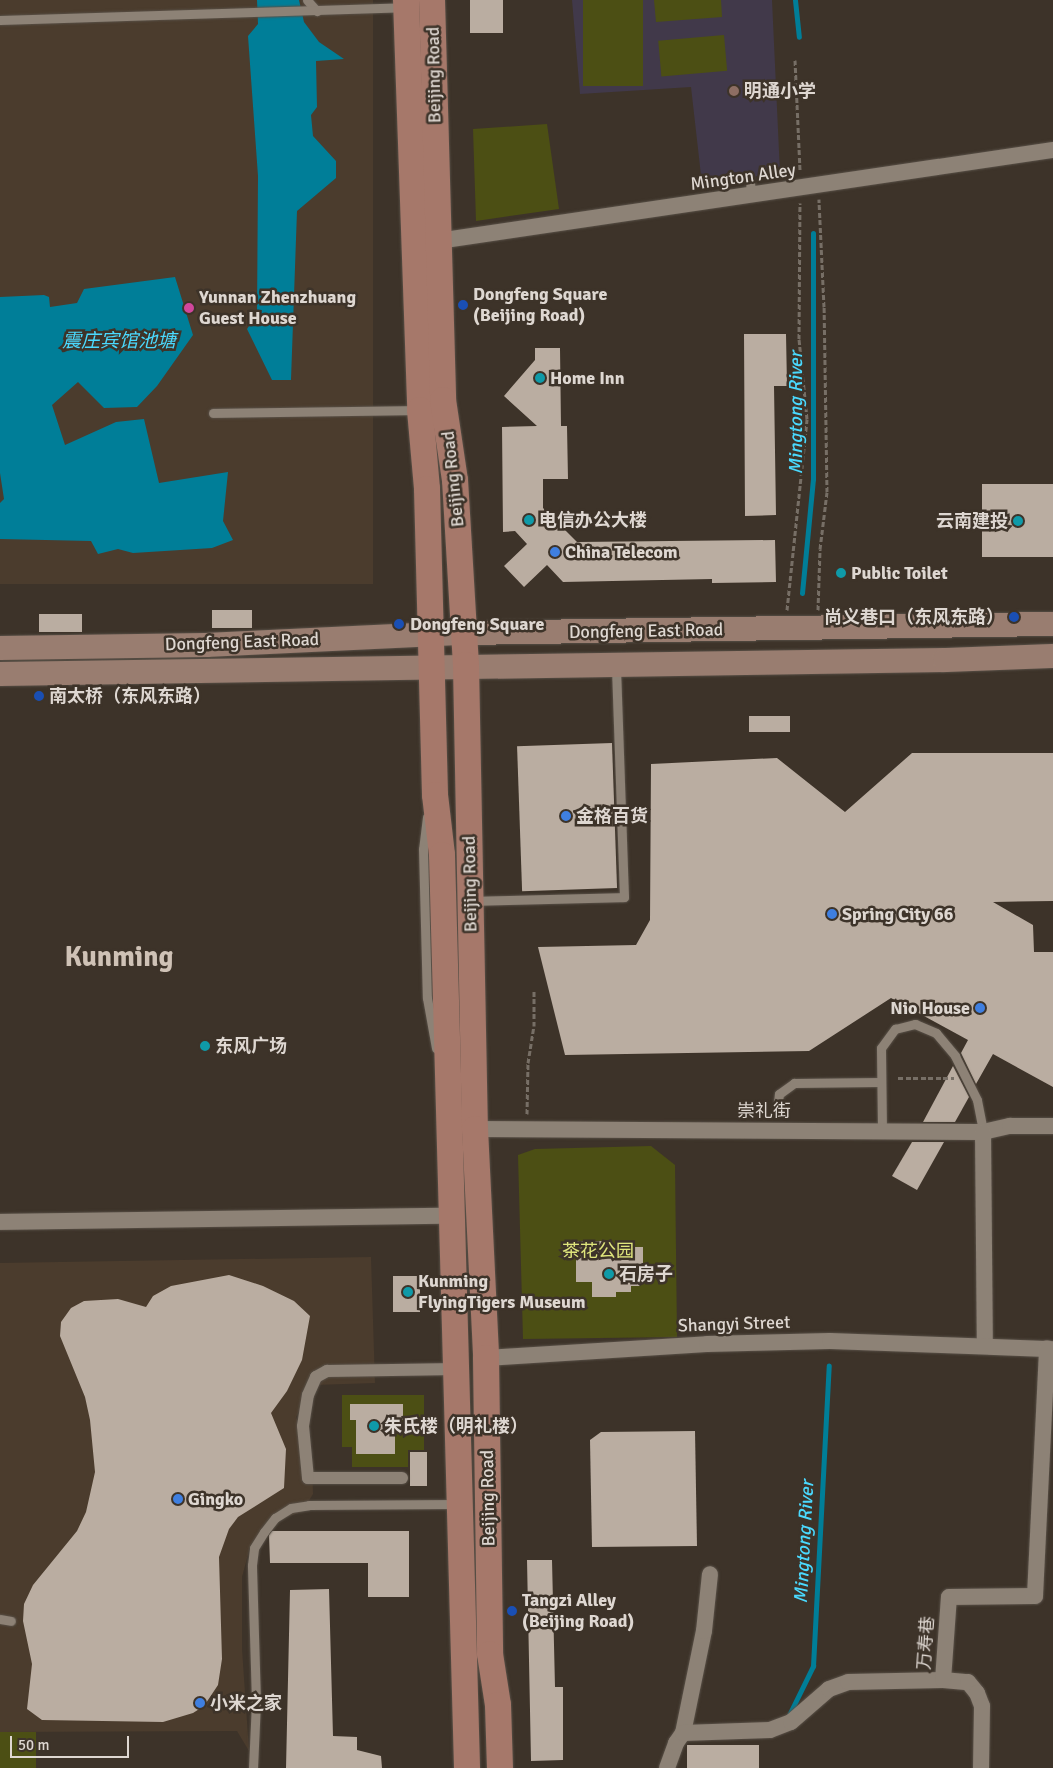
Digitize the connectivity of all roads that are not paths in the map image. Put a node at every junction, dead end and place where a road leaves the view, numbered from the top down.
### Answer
1 (307, 0) edge
2 (432, 0) edge
3 (406, 4) edge
4 (317, 11) junction
5 (0, 20) edge
6 (1053, 150) edge
7 (748, 178) dead end
8 (752, 195) junction
9 (438, 242) junction
10 (420, 410) junction
11 (214, 413) dead end
12 (1053, 624) edge
13 (464, 633) junction
14 (431, 636) junction
15 (0, 648) edge
16 (1053, 656) edge
17 (616, 664) junction
18 (466, 665) junction
19 (432, 667) junction
20 (0, 674) edge
21 (470, 901) junction
22 (880, 1082) junction
23 (777, 1112) dead end
24 (1053, 1126) edge
25 (475, 1129) junction
26 (882, 1131) junction
27 (984, 1132) junction
28 (452, 1216) junction
29 (0, 1222) edge
30 (985, 1345) junction
31 (1050, 1348) edge
32 (486, 1358) junction
33 (456, 1369) junction
34 (402, 1478) dead end
35 (461, 1504) junction
36 (710, 1574) dead end
37 (0, 1619) edge
38 (11, 1621) dead end
39 (943, 1680) junction
40 (683, 1733) junction
41 (253, 1768) edge
42 (467, 1768) edge
43 (500, 1768) edge
44 (667, 1768) edge
45 (981, 1768) edge

1 - 4 lane
2 - 9 main road, Beijing Road
3 - 4 lane
3 - 10 main road, Beijing Road
4 - 5 lane
6 - 8 street, Mington Alley
7 - 8 lane
8 - 9 street, Mington Alley
9 - 13 main road, Beijing Road
10 - 11 lane
10 - 14 main road, Beijing Road
12 - 13 main road, Dongfeng East Road
13 - 14 main road, Dongfeng East Road
13 - 18 main road, Beijing Road
14 - 15 main road, Dongfeng East Road
14 - 19 main road, Beijing Road
16 - 17 main road, Dongfeng East Road
17 - 18 main road, Dongfeng East Road
17 - 21 lane
18 - 19 main road, Dongfeng East Road
18 - 21 main road, Beijing Road
19 - 20 main road, Dongfeng East Road
19 - 28 main road, Beijing Road
21 - 25 main road, Beijing Road
22 - 23 lane
22 - 26 lane
22 - 27 lane
24 - 27 street, 崇礼街
25 - 26 street, 崇礼街
25 - 32 main road, Beijing Road
26 - 27 street, 崇礼街
27 - 30 street
28 - 29 street
28 - 33 main road, Beijing Road
30 - 31 street, Shangyi Street
30 - 32 street, Shangyi Street
31 - 39 street, 万寿巷
32 - 43 main road, Beijing Road
33 - 34 street
33 - 35 main road, Beijing Road
35 - 41 lane
35 - 42 main road, Beijing Road
36 - 40 street
37 - 38 lane
39 - 40 street, 万寿巷
39 - 45 street
40 - 44 street

